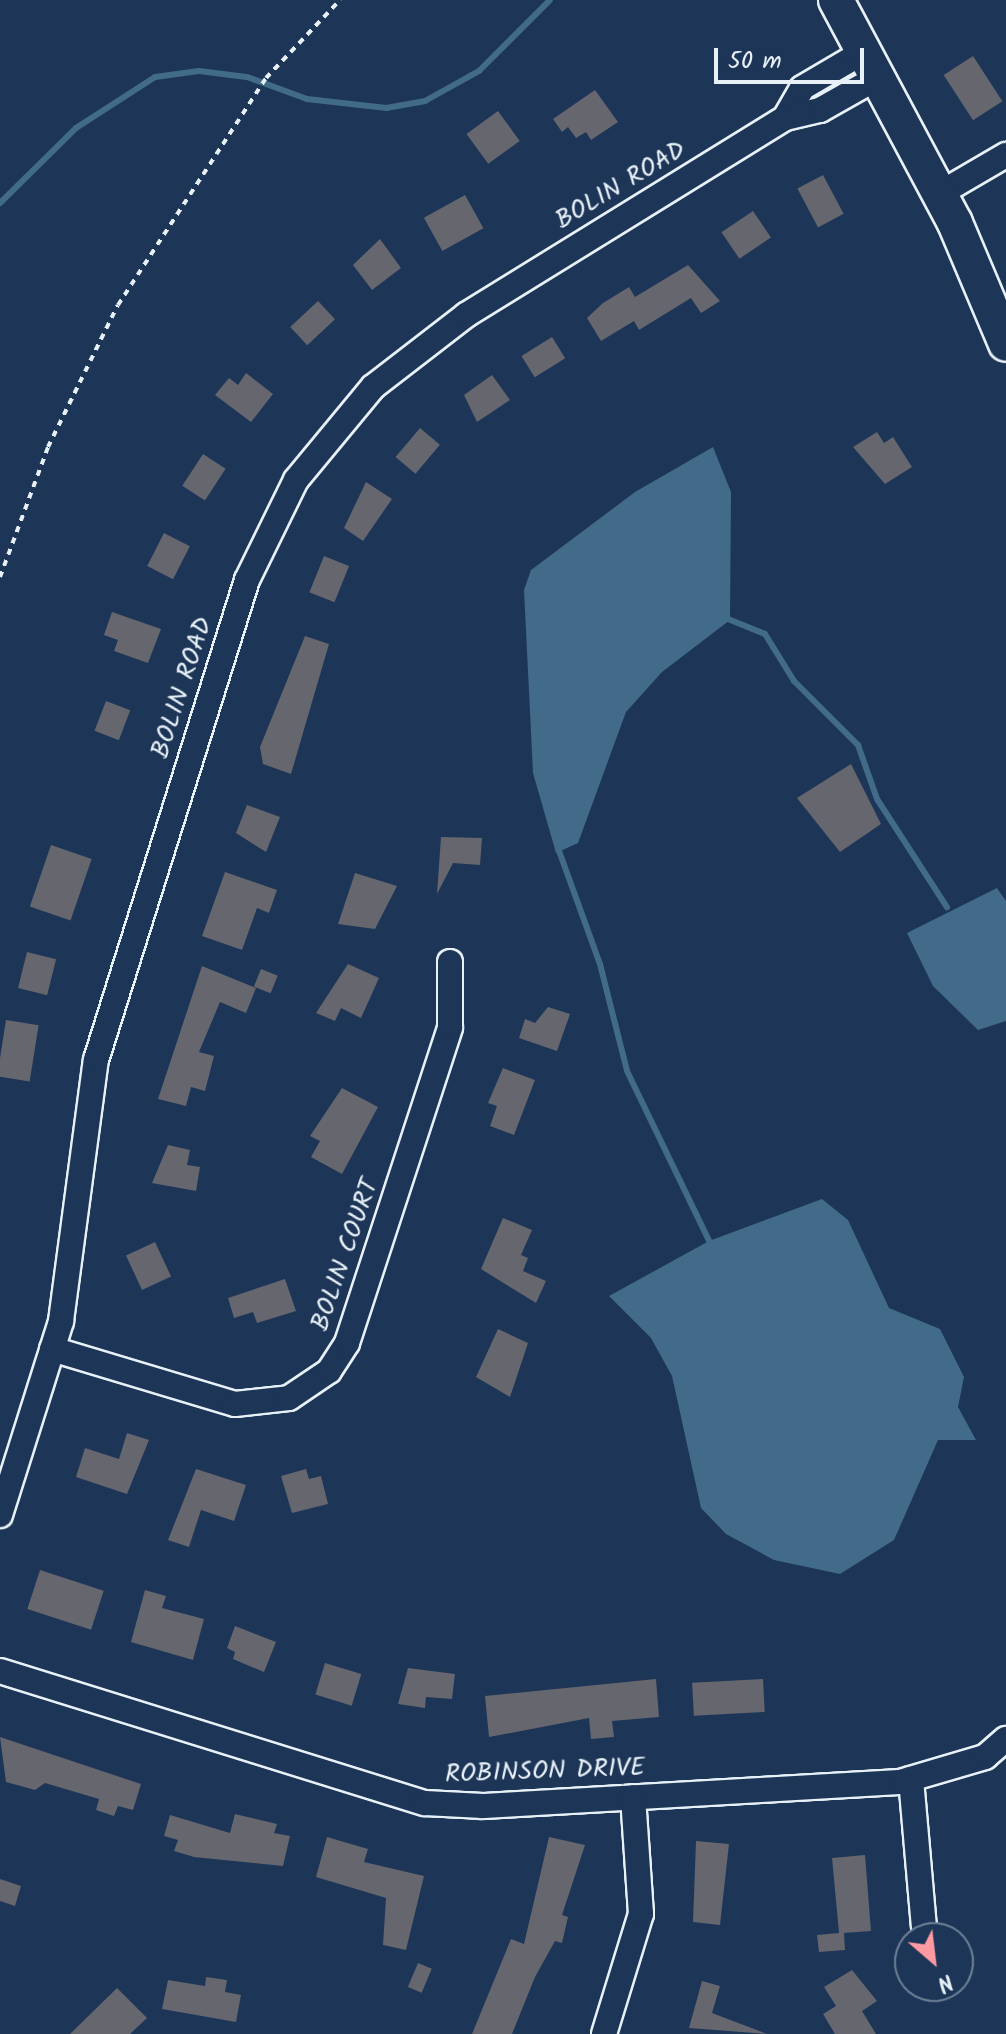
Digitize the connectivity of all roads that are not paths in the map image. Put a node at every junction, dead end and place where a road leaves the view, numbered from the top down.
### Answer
1 (836, 0) edge
2 (872, 64) junction
3 (1006, 155) edge
4 (939, 194) junction
5 (1006, 344) edge
6 (450, 962) dead end
7 (52, 1349) junction
8 (0, 1515) edge
9 (0, 1671) edge
10 (1006, 1739) edge
11 (911, 1779) junction
12 (633, 1797) junction
13 (924, 1922) edge
14 (604, 2034) edge

1 - 2 main road
2 - 4 main road
2 - 7 street, BOLIN ROAD
3 - 4 street
4 - 5 main road
6 - 7 street, BOLIN COURT
7 - 8 street, BOLIN ROAD
9 - 12 street, ROBINSON DRIVE
10 - 11 street, ROBINSON DRIVE
11 - 12 street, ROBINSON DRIVE
11 - 13 street
12 - 14 street

